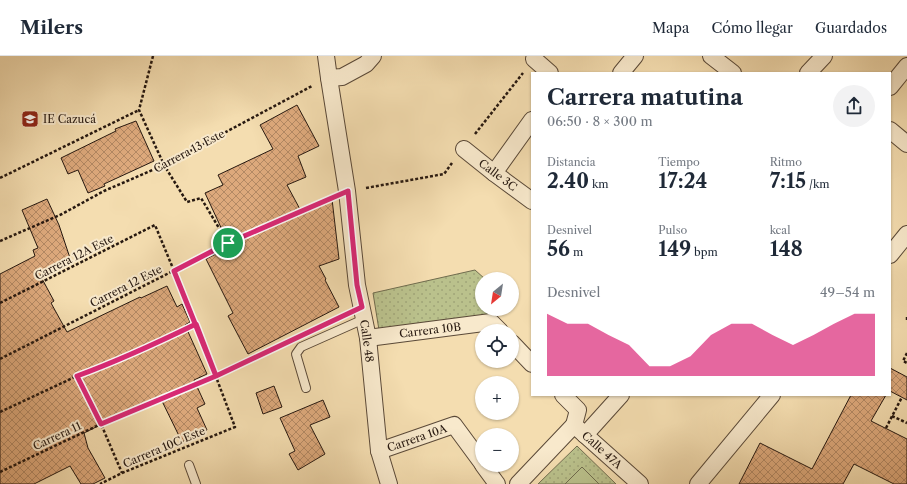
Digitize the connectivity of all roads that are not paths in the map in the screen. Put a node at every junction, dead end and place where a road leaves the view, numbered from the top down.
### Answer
1 (326, 56) edge
2 (373, 56) edge
3 (635, 56) edge
4 (711, 56) edge
5 (824, 56) edge
6 (534, 59) dead end
7 (907, 66) edge
8 (549, 72) edge
9 (622, 72) edge
10 (732, 72) edge
11 (809, 72) edge
12 (328, 78) junction
13 (891, 86) edge
14 (531, 121) edge
15 (891, 131) edge
16 (907, 144) edge
17 (464, 149) dead end
18 (494, 173) junction
19 (531, 200) edge
20 (907, 234) edge
21 (891, 253) edge
22 (364, 319) junction
23 (475, 329) edge
24 (368, 338) junction
25 (519, 350) edge
26 (531, 363) edge
27 (306, 388) dead end
28 (564, 396) edge
29 (620, 396) edge
30 (771, 396) edge
31 (580, 430) junction
32 (379, 451) junction
33 (475, 453) edge
34 (189, 465) dead end
35 (489, 472) edge
36 (196, 484) edge
37 (388, 484) edge
38 (497, 484) edge
39 (518, 484) edge
40 (640, 484) edge
41 (698, 484) edge

1 - 12 street, Calle 48
2 - 12 street
3 - 9 street
4 - 10 street
5 - 11 street
6 - 8 street
7 - 13 street
12 - 22 street, Calle 48
14 - 18 street
15 - 16 street
17 - 18 street, Calle 3C
18 - 19 street, Calle 3C
20 - 21 street
22 - 24 street, Calle 48
22 - 27 lane
23 - 24 street, Carrera 10B
24 - 32 street, Calle 48
25 - 26 street
28 - 31 street, Calle 47A
29 - 31 street
30 - 41 street
31 - 39 street
31 - 40 street, Calle 47A
32 - 33 street, Carrera 10A
32 - 37 street, Calle 48
34 - 36 lane
35 - 38 street

